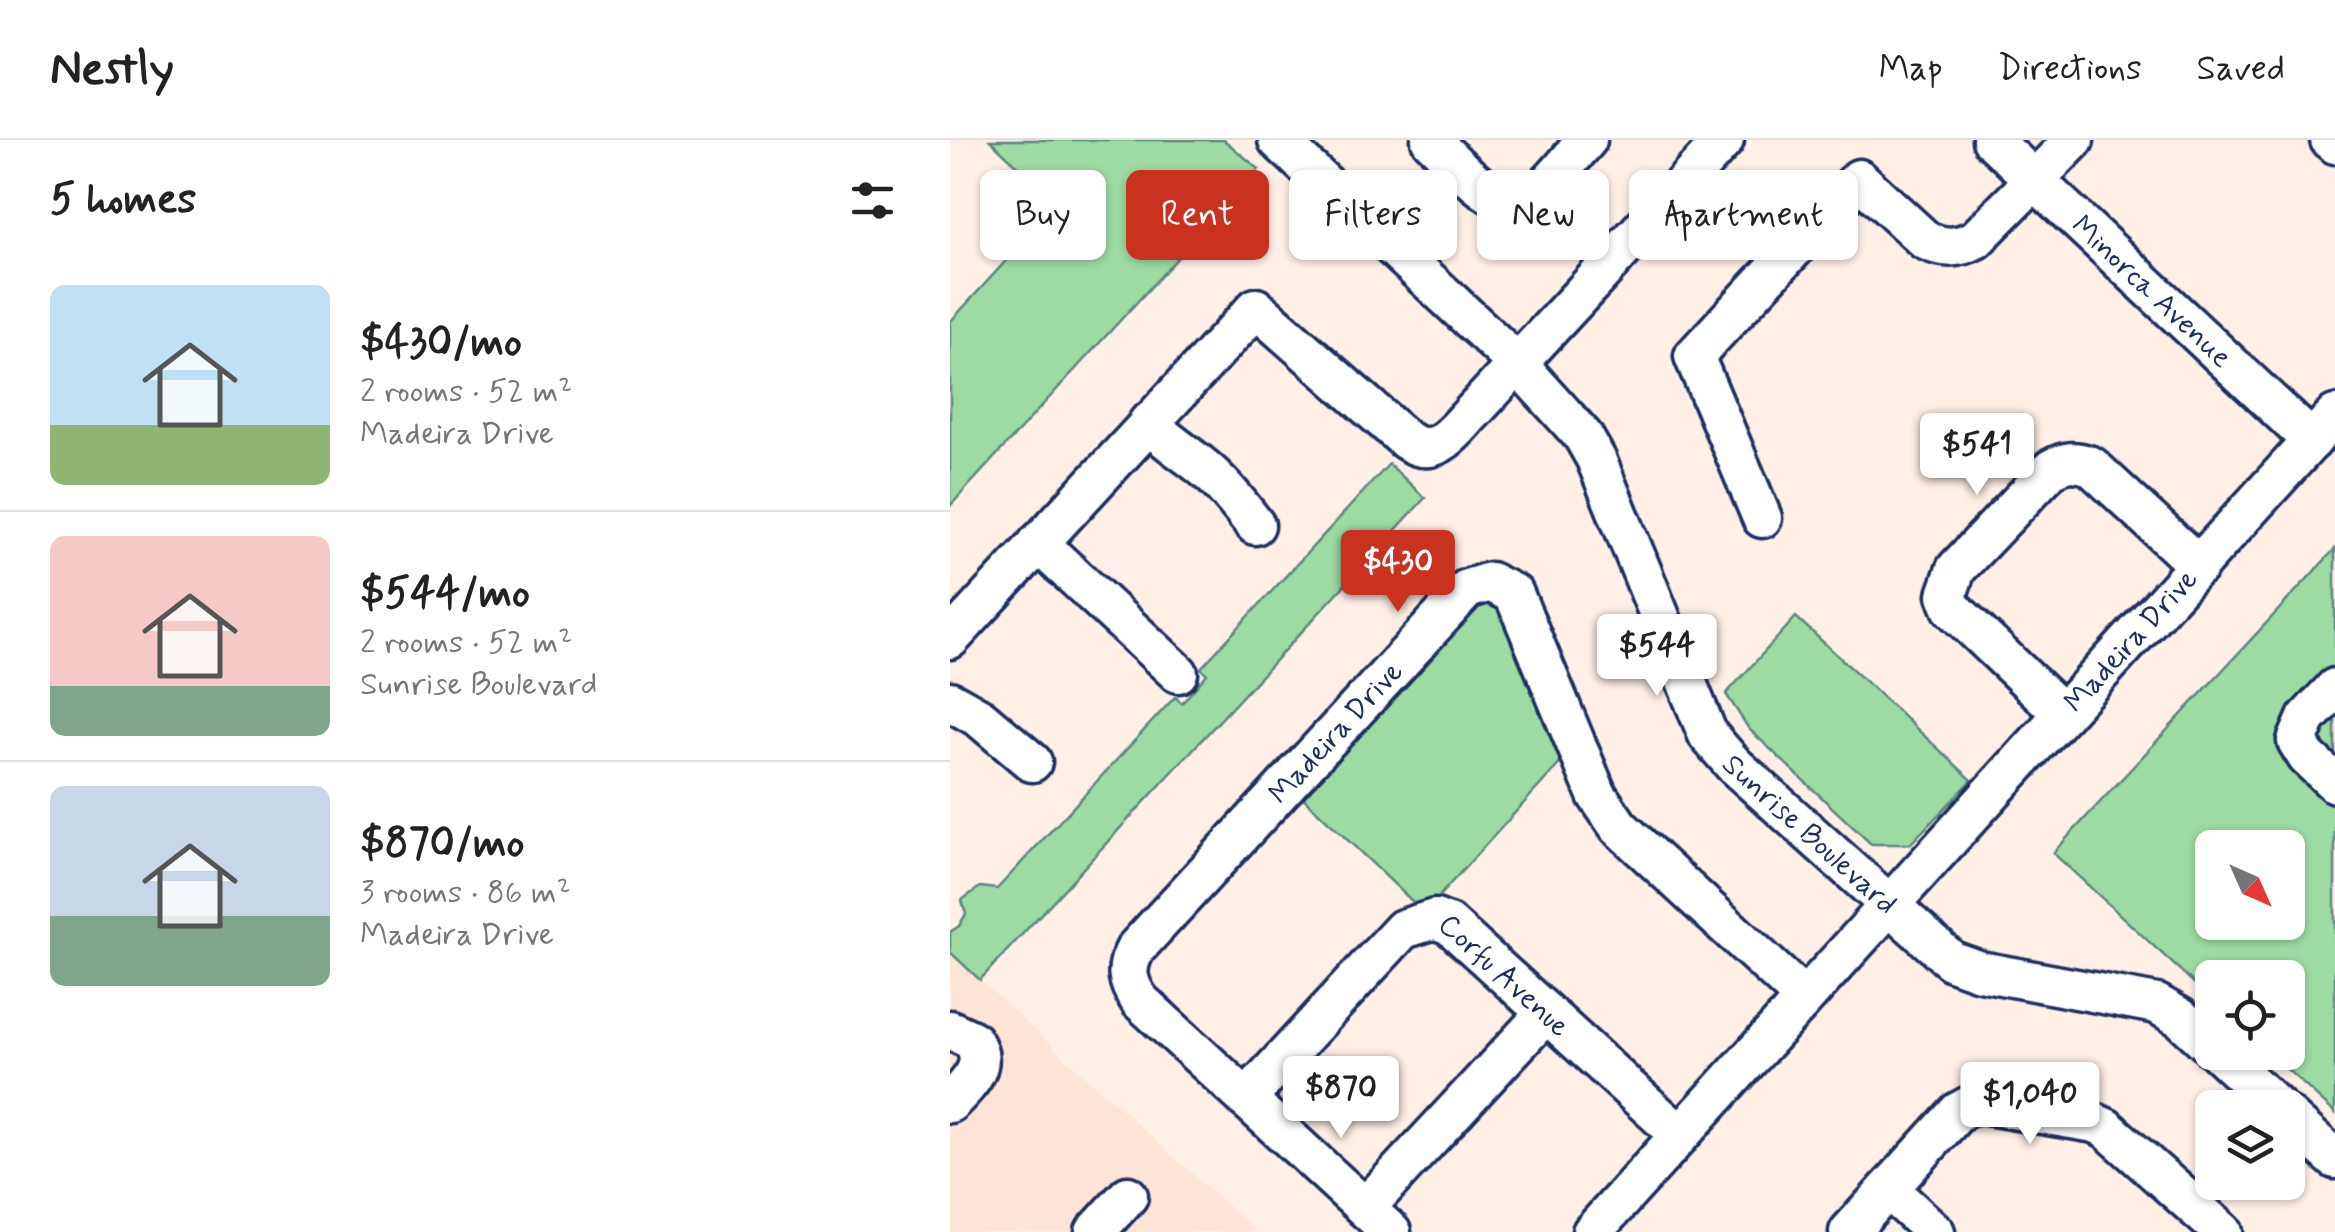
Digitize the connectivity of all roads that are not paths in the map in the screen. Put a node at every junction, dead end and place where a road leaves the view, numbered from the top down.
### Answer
1 (1278, 140) edge
2 (1431, 140) edge
3 (1587, 140) edge
4 (1724, 140) edge
5 (1992, 140) edge
6 (2074, 140) edge
7 (2036, 181) junction
8 (1518, 364) junction
9 (1148, 423) junction
10 (2324, 428) edge
11 (1762, 518) dead end
12 (1255, 524) dead end
13 (1038, 544) junction
14 (2199, 566) junction
15 (950, 639) edge
16 (1178, 673) dead end
17 (2335, 688) edge
18 (950, 701) edge
19 (2064, 714) junction
20 (1032, 762) dead end
21 (2335, 783) edge
22 (1890, 905) junction
23 (1804, 998) junction
24 (1546, 1013) junction
25 (950, 1030) edge
26 (2195, 1031) edge
27 (2237, 1070) edge
28 (2259, 1090) edge
29 (1246, 1099) junction
30 (950, 1103) edge
31 (2305, 1132) edge
32 (1680, 1135) junction
33 (2335, 1159) edge
34 (1888, 1189) junction
35 (1128, 1196) dead end
36 (1378, 1220) edge
37 (1095, 1232) edge
38 (1592, 1232) edge
39 (1848, 1232) edge
40 (1935, 1232) edge
41 (2222, 1232) edge

1 - 8 street, Sunrise Boulevard
2 - 3 street
4 - 8 street
5 - 7 street, Minorca Avenue
6 - 7 street
7 - 10 street, Minorca Avenue
7 - 11 street
8 - 9 street
8 - 22 street, Sunrise Boulevard
9 - 12 street
9 - 13 street
10 - 14 street, Madeira Drive
13 - 15 street
13 - 16 street
14 - 19 street, Madeira Drive
14 - 19 street
17 - 21 street
18 - 20 street
19 - 22 street, Madeira Drive
22 - 23 street, Madeira Drive
22 - 26 street, Sunrise Boulevard
23 - 29 street, Madeira Drive
23 - 32 street, Madeira Drive
24 - 29 street, Corfu Avenue
24 - 32 street, Corfu Avenue
24 - 36 street
25 - 30 street
27 - 28 street
29 - 36 street, Madeira Drive
31 - 33 street
32 - 38 street, Madeira Drive
34 - 39 street
34 - 40 street
34 - 41 street
35 - 37 street

